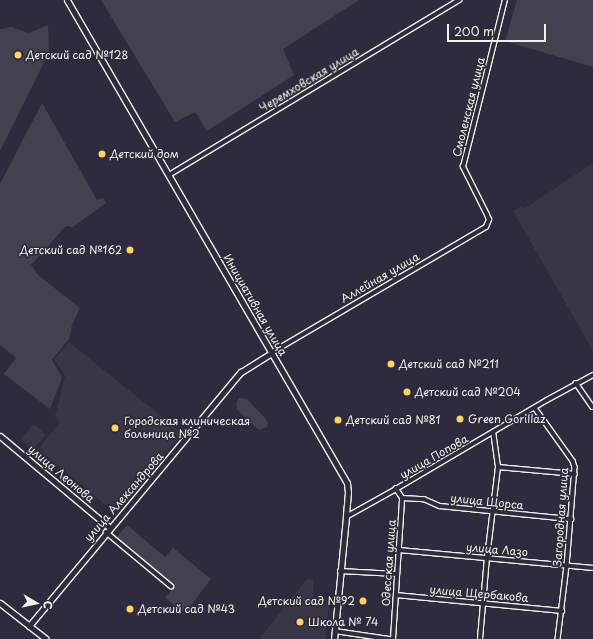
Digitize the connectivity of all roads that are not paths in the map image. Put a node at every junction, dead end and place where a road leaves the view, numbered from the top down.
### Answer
1 (68, 0) edge
2 (459, 0) edge
3 (505, 0) edge
4 (169, 175) junction
5 (487, 215) joint
6 (271, 353) junction
7 (593, 375) edge
8 (576, 384) junction
9 (593, 407) edge
10 (535, 408) junction
11 (493, 433) junction
12 (0, 436) edge
13 (498, 467) junction
14 (575, 474) junction
15 (396, 489) junction
16 (402, 498) junction
17 (494, 511) junction
18 (346, 516) junction
19 (571, 519) junction
20 (108, 530) junction
21 (398, 550) junction
22 (487, 558) junction
23 (567, 566) junction
24 (593, 568) edge
25 (340, 571) junction
26 (397, 574) junction
27 (171, 586) dead end
28 (396, 595) junction
29 (484, 602) junction
30 (0, 603) edge
31 (562, 611) junction
32 (29, 626) junction
33 (335, 631) junction
34 (46, 639) edge
35 (334, 639) edge
36 (392, 639) edge
37 (480, 639) edge
38 (558, 639) edge

1 - 4 main road, Инициативная улица
2 - 4 street, Черемховская улица
3 - 5 street, Смоленская улица
4 - 6 main road, Инициативная улица
5 - 6 street, Аллейная улица
6 - 18 main road, Инициативная улица
6 - 20 main road, улица Александрова
7 - 8 street, улица Попова
8 - 9 street
8 - 10 street, улица Попова
10 - 11 street, улица Попова
10 - 14 street, Загородная улица
11 - 13 street
11 - 15 street, улица Попова
12 - 20 main road, улица Леонова
13 - 14 street
13 - 17 street
14 - 19 street, Загородная улица
15 - 16 street
15 - 18 street, улица Попова
16 - 17 street, улица Щорса
16 - 21 street, Одесская улица
17 - 19 street, улица Щорса
17 - 22 street
18 - 25 main road, Инициативная улица
19 - 23 street, Загородная улица
20 - 27 street, улица Леонова
20 - 32 main road, улица Александрова
21 - 22 street, улица Лазо
21 - 26 street, Одесская улица
22 - 23 street, улица Лазо
22 - 29 street
23 - 24 street, улица Лазо
23 - 31 street, Загородная улица
25 - 26 street
25 - 33 main road, Инициативная улица
26 - 28 street, Одесская улица
28 - 29 street, улица Щербакова
28 - 36 street, Одесская улица
29 - 31 street, улица Щербакова
29 - 37 street
30 - 32 main road
31 - 38 street, Загородная улица
32 - 34 main road
33 - 35 main road, Инициативная улица
33 - 36 street

